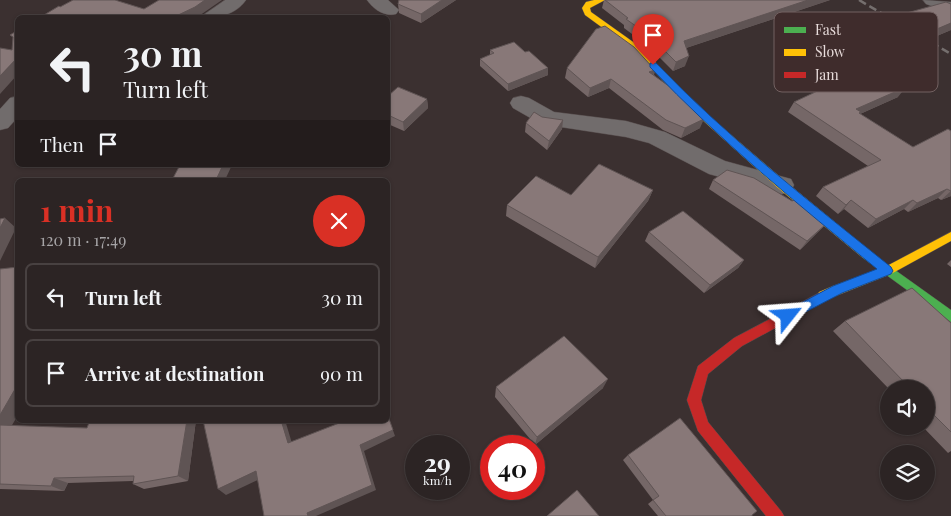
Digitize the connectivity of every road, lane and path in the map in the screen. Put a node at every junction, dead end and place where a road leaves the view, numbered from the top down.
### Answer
1 (237, 0) edge
2 (601, 0) edge
3 (932, 0) edge
4 (951, 8) edge
5 (213, 15) edge
6 (521, 103) dead end
7 (15, 107) edge
8 (0, 122) edge
9 (782, 185) junction
10 (951, 236) edge
11 (887, 271) junction
12 (951, 317) edge
13 (776, 516) edge

1 - 5 street
2 - 9 street
3 - 4 street
6 - 9 street
7 - 8 street
9 - 11 street
10 - 11 street
11 - 12 street
11 - 13 street

